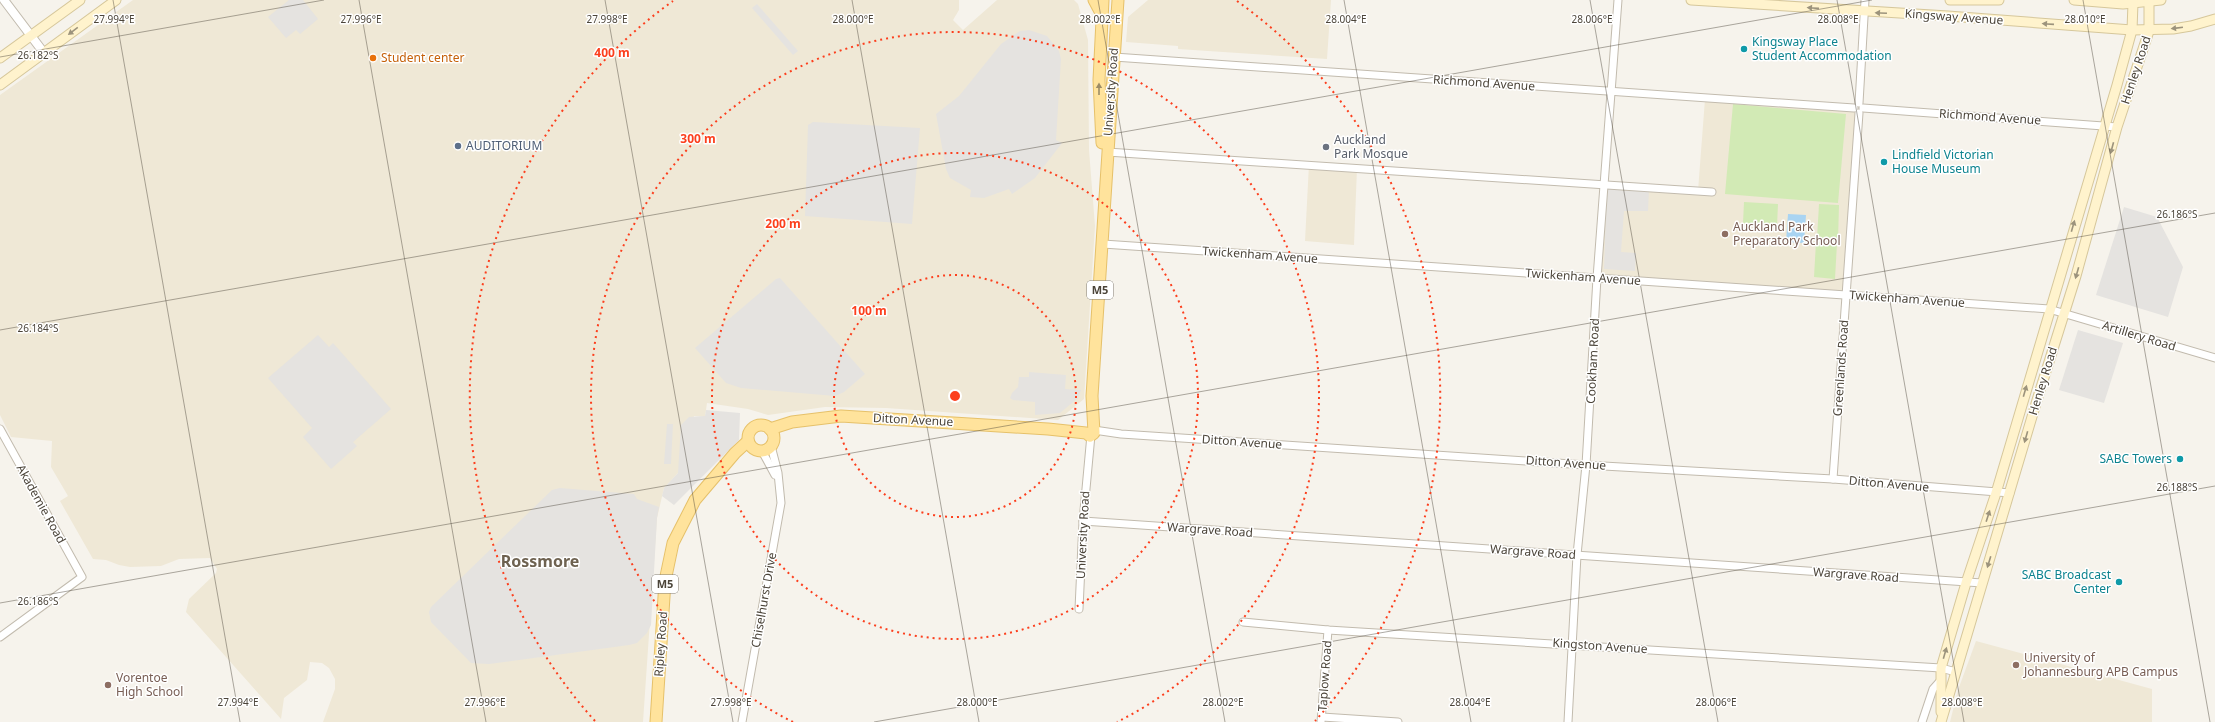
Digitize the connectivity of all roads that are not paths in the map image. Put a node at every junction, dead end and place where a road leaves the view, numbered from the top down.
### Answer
1 (4, 0) edge
2 (80, 0) edge
3 (116, 0) edge
4 (1094, 0) edge
5 (1103, 0) edge
6 (1618, 0) edge
7 (1691, 0) edge
8 (1865, 0) edge
9 (1950, 0) edge
10 (1999, 0) edge
11 (2074, 0) edge
12 (2161, 0) edge
13 (1120, 2) edge
14 (2133, 3) junction
15 (2149, 3) junction
16 (1866, 12) junction
17 (1102, 15) junction
18 (2215, 19) edge
19 (2132, 30) junction
20 (2149, 31) junction
21 (31, 34) junction
22 (44, 53) junction
23 (1114, 57) junction
24 (0, 58) edge
25 (0, 85) edge
26 (1612, 93) junction
27 (1859, 108) junction
28 (2104, 125) junction
29 (2117, 127) junction
30 (1107, 152) junction
31 (1105, 184) junction
32 (1605, 184) junction
33 (1712, 192) dead end
34 (1103, 244) junction
35 (1597, 278) junction
36 (1846, 295) junction
37 (2049, 309) junction
38 (2064, 313) junction
39 (2215, 358) edge
40 (0, 429) edge
41 (1090, 431) junction
42 (763, 442) junction
43 (1586, 465) junction
44 (778, 478) junction
45 (1833, 479) junction
46 (1996, 493) junction
47 (2010, 493) junction
48 (1083, 521) junction
49 (1577, 555) junction
50 (1966, 583) junction
51 (1982, 583) junction
52 (1079, 609) dead end
53 (1244, 622) dead end
54 (1328, 630) junction
55 (0, 637) edge
56 (1574, 645) junction
57 (1941, 668) junction
58 (1956, 672) junction
59 (1941, 680) junction
60 (1322, 719) edge
61 (1941, 721) edge
62 (656, 722) edge
63 (742, 722) edge
64 (1398, 722) edge
65 (1568, 722) edge
66 (1922, 722) edge

1 - 21 street
2 - 21 main road
3 -> 22 main road
4 - 17 main road
5 - 17 main road, University Road / M5
6 - 26 street, Cookham Road
16 -> 7 main road, Kingsway Avenue
8 - 16 street, Greenlands Road
9 - 10 main road, Kingsway Avenue
11 - 14 main road
12 - 15 main road
13 - 23 main road, University Road / M5
14 - 15 main road
14 - 19 main road, Henley Road
15 - 20 main road, Henley Road
19 -> 16 main road, Kingsway Avenue
16 - 27 street, Greenlands Road
31 -> 17 main road, University Road / M5
18 -> 20 main road, Kingsway Avenue
19 - 20 main road, Kingsway Avenue
19 - 28 main road, Henley Road
20 - 29 main road, Henley Road
21 - 22 street
21 - 24 main road
22 - 25 main road
23 - 26 street, Richmond Avenue
23 - 30 main road, University Road / M5
26 - 27 street, Richmond Avenue
26 - 32 street, Cookham Road
27 - 28 street, Richmond Avenue
27 - 36 street, Greenlands Road
28 - 29 street, Richmond Avenue
37 -> 28 main road, Henley Road
29 -> 38 main road, Henley Road
30 - 31 main road, University Road / M5
30 - 32 street
31 - 34 main road, University Road / M5
32 - 33 street
32 - 35 street, Cookham Road
34 - 35 street, Twickenham Avenue
34 - 41 main road, University Road / M5
35 - 36 street, Twickenham Avenue
35 - 43 street, Cookham Road
36 - 37 street, Twickenham Avenue
36 - 45 street, Greenlands Road
37 - 38 street, Twickenham Avenue
46 -> 37 main road, Henley Road
38 - 39 street, Artillery Road
38 -> 47 main road, Henley Road
40 - 55 street, Akademie Road
41 - 42 main road, Ditton Avenue / M5
41 - 43 street, Ditton Avenue
41 - 48 street, University Road
42 - 44 street, Chiselhurst Drive
42 - 44 street, Chiselhurst Drive
42 - 62 main road, Ripley Road / M5
43 - 45 street, Ditton Avenue
43 - 49 street, Cookham Road
44 - 63 street, Chiselhurst Drive
45 - 46 street, Ditton Avenue
46 - 47 street, Ditton Avenue
50 -> 46 main road, Henley Road
47 -> 51 main road, Henley Road
48 - 49 street, Wargrave Road
48 - 52 street, University Road
49 - 50 street, Wargrave Road
49 - 56 street, Cookham Road
50 - 51 street, Wargrave Road
57 -> 50 main road, Henley Road
51 - 58 main road, Henley Road
53 - 54 street, Kingston Avenue
54 - 56 street, Kingston Avenue
54 - 60 street, Taplow Road
56 - 57 street, Kingston Avenue
56 - 65 street, Cookham Road
57 - 58 street, Kingston Avenue
57 - 59 main road, Henley Road
58 - 61 main road, Henley Road
59 - 61 main road, Henley Road
59 - 66 street
60 - 64 street

